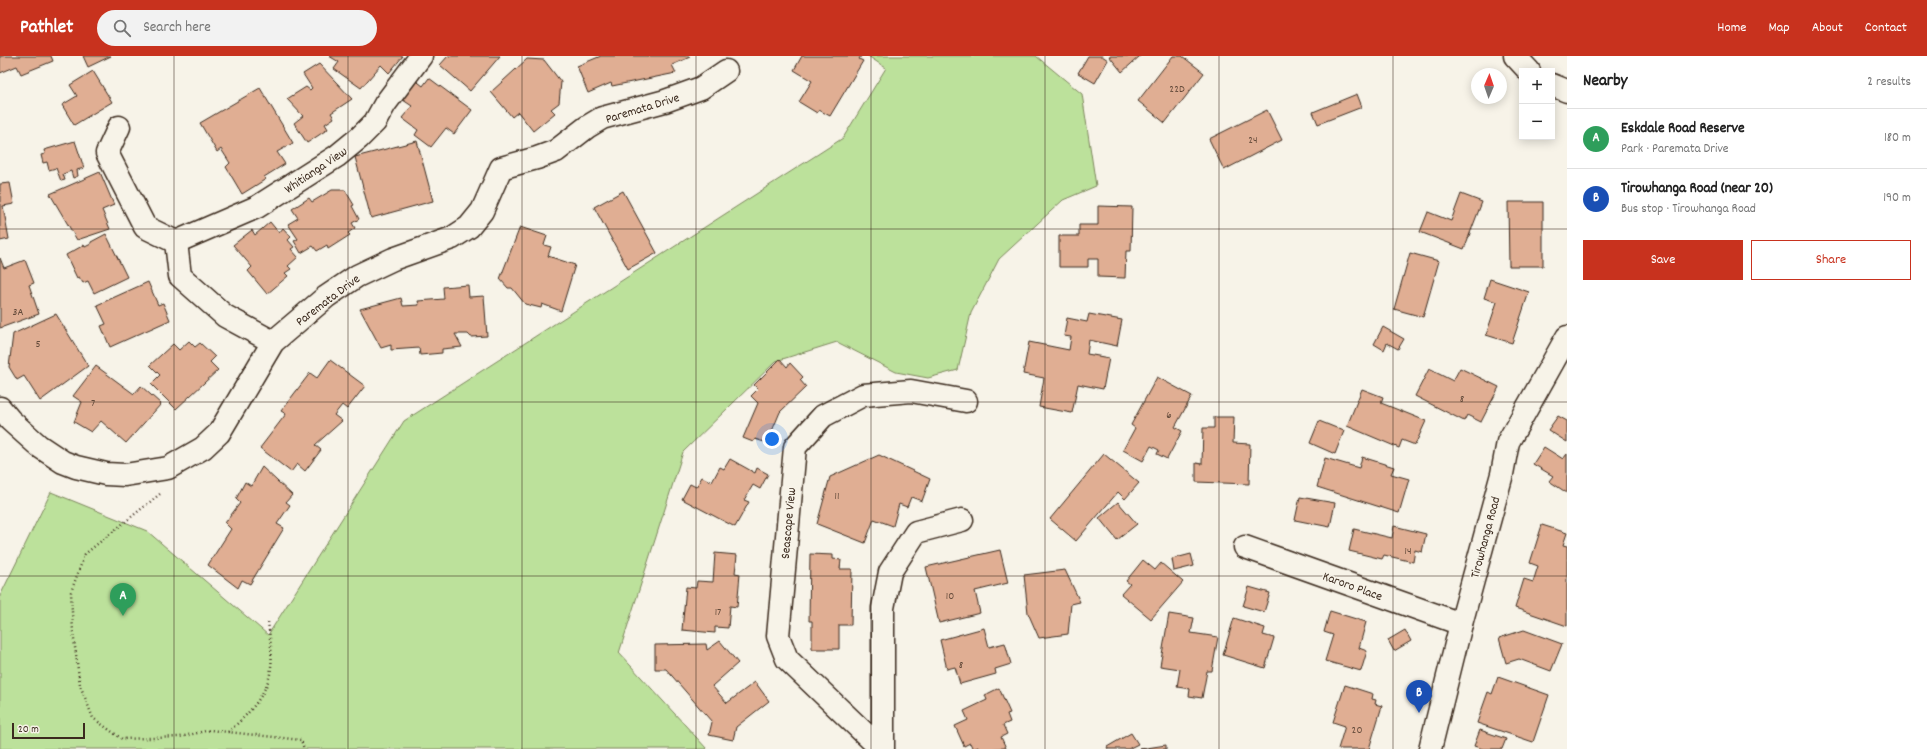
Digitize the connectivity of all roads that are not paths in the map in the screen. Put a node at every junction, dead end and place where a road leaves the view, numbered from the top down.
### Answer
1 (421, 56) edge
2 (1515, 56) edge
3 (1526, 68) edge
4 (726, 71) dead end
5 (1555, 86) edge
6 (1567, 91) edge
7 (119, 126) dead end
8 (176, 242) junction
9 (1567, 337) edge
10 (273, 342) junction
11 (966, 401) dead end
12 (0, 408) edge
13 (962, 520) dead end
14 (1244, 547) dead end
15 (1461, 624) junction
16 (882, 749) edge
17 (1430, 749) edge

1 - 8 street, Whitianga View
2 - 3 street
4 - 10 street, Paremata Drive
5 - 6 street
7 - 8 street
8 - 10 street
9 - 15 street, Tirowhanga Road
10 - 12 street, Paremata Drive
11 - 16 street, Seascape View
13 - 16 street, Seascape View
14 - 15 street, Karoro Place
15 - 17 street, Tirowhanga Road

